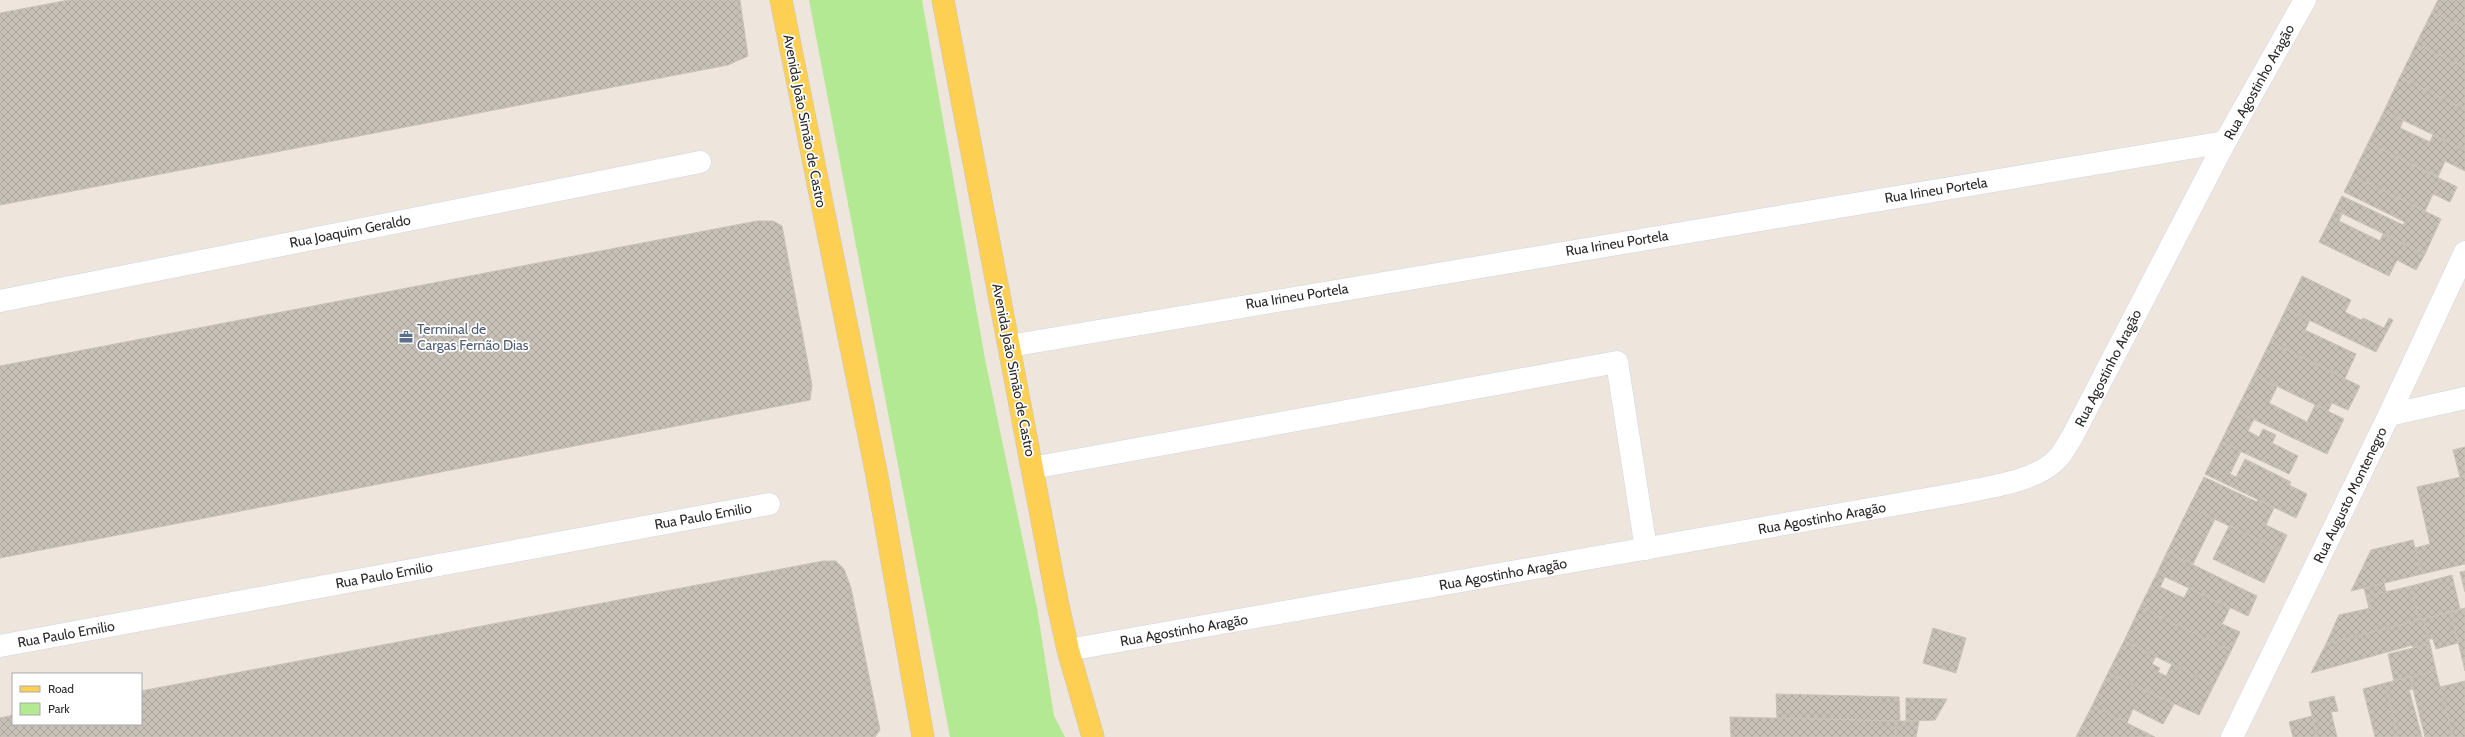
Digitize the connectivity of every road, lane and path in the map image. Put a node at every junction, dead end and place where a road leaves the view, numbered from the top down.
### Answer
1 (781, 0) edge
2 (943, 0) edge
3 (2305, 0) edge
4 (2225, 142) junction
5 (700, 162) dead end
6 (2465, 252) edge
7 (0, 301) edge
8 (1009, 346) junction
9 (2465, 398) edge
10 (2389, 415) junction
11 (1032, 468) junction
12 (768, 504) dead end
13 (1646, 549) junction
14 (0, 646) edge
15 (1068, 650) junction
16 (923, 737) edge
17 (1093, 737) edge
18 (2232, 737) edge

1 - 16 main road, Avenida João Simão de Castro
2 - 8 main road, Avenida João Simão de Castro
3 - 4 street, Rua Agostinho Aragão
4 - 8 street, Rua Irineu Portela
4 - 13 street, Rua Agostinho Aragão
5 - 7 street, Rua Joaquim Geraldo
6 - 10 street, Rua Augusto Montenegro
8 - 11 main road, Avenida João Simão de Castro
9 - 10 street
10 - 18 street, Rua Augusto Montenegro
11 - 13 street
11 - 15 main road, Avenida João Simão de Castro
12 - 14 street, Rua Paulo Emilio
13 - 15 street, Rua Agostinho Aragão
15 - 17 main road, Avenida João Simão de Castro

